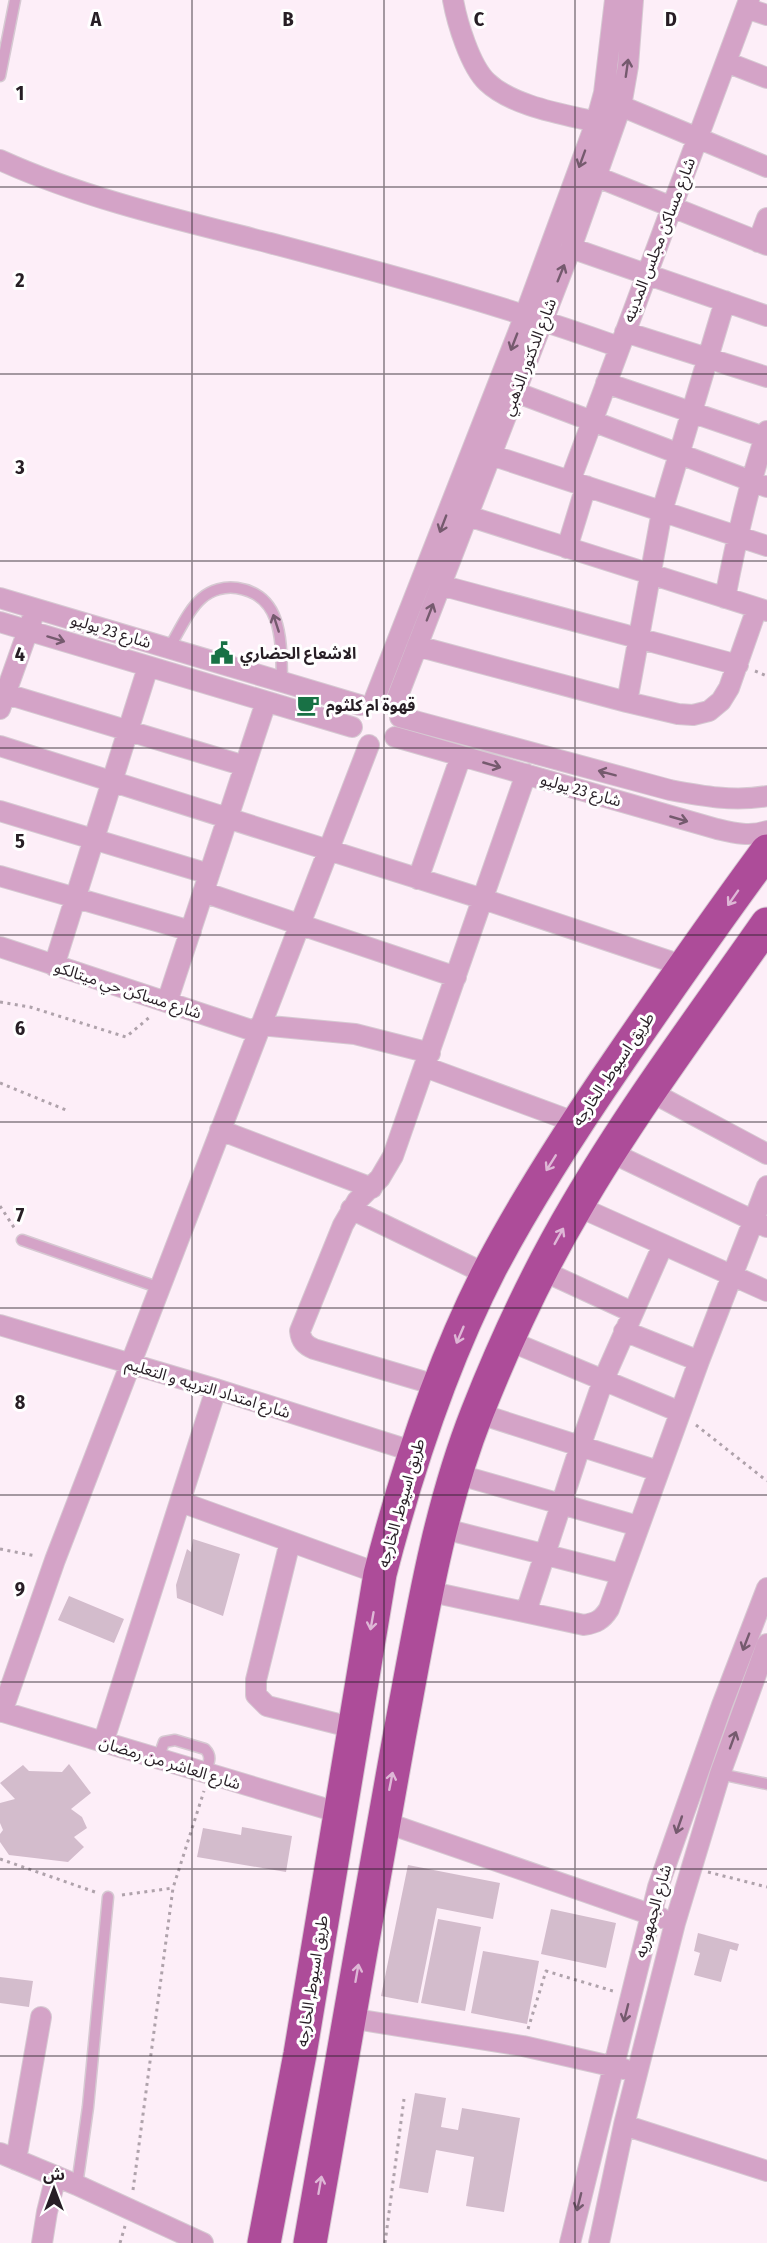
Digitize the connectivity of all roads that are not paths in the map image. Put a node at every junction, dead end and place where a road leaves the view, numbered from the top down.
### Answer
1 (15, 0) edge
2 (453, 0) edge
3 (615, 0) edge
4 (633, 0) edge
5 (748, 4) edge
6 (767, 15) edge
7 (726, 62) junction
8 (1, 70) edge
9 (767, 78) edge
10 (621, 106) junction
11 (596, 122) junction
12 (698, 138) junction
13 (0, 160) edge
14 (767, 167) edge
15 (597, 177) junction
16 (672, 207) junction
17 (767, 218) edge
18 (763, 243) edge
19 (571, 248) junction
20 (647, 274) junction
21 (725, 301) junction
22 (767, 316) edge
23 (534, 317) junction
24 (622, 340) junction
25 (707, 358) junction
26 (767, 377) edge
27 (606, 383) junction
28 (515, 392) junction
29 (691, 412) junction
30 (592, 421) junction
31 (766, 436) edge
32 (678, 453) junction
33 (491, 455) junction
34 (578, 483) junction
35 (759, 484) edge
36 (662, 511) junction
37 (468, 516) junction
38 (737, 536) junction
39 (767, 546) edge
40 (567, 548) junction
41 (650, 574) junction
42 (440, 585) junction
43 (0, 598) edge
44 (725, 598) junction
45 (35, 608) junction
46 (762, 610) edge
47 (0, 622) edge
48 (28, 631) junction
49 (638, 637) junction
50 (417, 646) junction
51 (170, 648) junction
52 (738, 665) junction
53 (148, 667) junction
54 (282, 681) junction
55 (2, 698) edge
56 (367, 701) junction
57 (266, 702) junction
58 (627, 702) junction
59 (397, 711) junction
60 (352, 728) junction
61 (128, 731) junction
62 (395, 737) junction
63 (369, 745) junction
64 (0, 746) edge
65 (461, 756) junction
66 (245, 766) junction
67 (526, 774) junction
68 (112, 782) junction
69 (767, 796) edge
70 (0, 811) edge
71 (228, 818) junction
72 (767, 831) edge
73 (94, 839) junction
74 (328, 850) junction
75 (767, 851) edge
76 (0, 876) edge
77 (418, 879) junction
78 (206, 883) junction
79 (75, 898) junction
80 (483, 899) junction
81 (298, 924) junction
82 (767, 924) edge
83 (191, 931) junction
84 (0, 947) edge
85 (54, 966) junction
86 (684, 966) junction
87 (456, 977) junction
88 (167, 1002) junction
89 (258, 1029) junction
90 (428, 1060) junction
91 (651, 1092) junction
92 (577, 1123) junction
93 (220, 1130) junction
94 (610, 1152) junction
95 (767, 1154) edge
96 (767, 1186) edge
97 (372, 1188) junction
98 (577, 1206) junction
99 (351, 1209) junction
100 (760, 1224) edge
101 (22, 1240) road end
102 (663, 1245) junction
103 (541, 1270) junction
104 (488, 1275) junction
105 (732, 1275) junction
106 (160, 1288) junction
107 (767, 1291) edge
108 (632, 1312) junction
109 (0, 1325) edge
110 (624, 1331) junction
111 (507, 1340) junction
112 (699, 1361) junction
113 (130, 1364) junction
114 (603, 1381) junction
115 (439, 1386) junction
116 (216, 1389) junction
117 (680, 1412) junction
118 (477, 1413) junction
119 (580, 1447) junction
120 (415, 1452) junction
121 (658, 1471) junction
122 (456, 1474) junction
123 (181, 1502) junction
124 (561, 1505) junction
125 (638, 1526) junction
126 (441, 1528) junction
127 (290, 1542) junction
128 (545, 1556) junction
129 (380, 1574) junction
130 (621, 1574) junction
131 (427, 1591) junction
132 (766, 1595) edge
133 (526, 1612) junction
134 (767, 1644) edge
135 (1, 1717) edge
136 (354, 1728) junction
137 (104, 1743) junction
138 (700, 1767) junction
139 (720, 1774) junction
140 (767, 1784) edge
141 (340, 1813) junction
142 (384, 1822) junction
143 (108, 1897) road end
144 (650, 1914) junction
145 (675, 1923) junction
146 (41, 2017) dead end
147 (350, 2018) junction
148 (613, 2066) junction
149 (639, 2073) junction
150 (624, 2125) junction
151 (8, 2156) edge
152 (767, 2171) edge
153 (56, 2176) junction
154 (77, 2185) junction
155 (42, 2243) edge
156 (203, 2243) edge
157 (264, 2243) edge
158 (310, 2243) edge
159 (570, 2243) edge
160 (599, 2243) edge

1 - 8 lane
2 - 11 street
3 - 11 street, شارع الدكتور الذهبي
10 -> 4 street, شارع الدكتور الذهبي
5 - 6 street
5 - 7 street, شارع مساكن مجلس المدينه
7 - 9 street
7 - 12 street, شارع مساكن مجلس المدينه
10 - 12 street
10 - 15 street, شارع الدكتور الذهبي
11 -> 23 street, شارع الدكتور الذهبي
12 - 14 street
12 - 16 street, شارع مساكن مجلس المدينه
13 - 23 street
15 - 16 street
15 - 19 street, شارع الدكتور الذهبي
16 - 18 street
16 - 20 street, شارع مساكن مجلس المدينه
17 - 18 street
19 - 20 street
23 -> 19 street, شارع الدكتور الذهبي
20 - 21 street
20 - 24 street, شارع مساكن مجلس المدينه
21 - 22 street
21 - 25 street
23 - 24 street
23 - 28 street, شارع الدكتور الذهبي
23 -> 56 street, شارع الدكتور الذهبي
24 - 25 street
24 - 27 street, شارع مساكن مجلس المدينه
25 - 26 street
25 - 29 street
27 - 29 street
27 - 30 street, شارع مساكن مجلس المدينه
28 - 30 street
28 - 33 street, شارع الدكتور الذهبي
29 - 31 street
29 - 32 street
30 - 32 street
30 - 34 street, شارع مساكن مجلس المدينه
31 - 35 street
32 - 35 street
32 - 36 street
33 - 34 street
33 - 37 street, شارع الدكتور الذهبي
34 - 36 street
34 - 40 street, شارع مساكن مجلس المدينه
35 - 38 street
36 - 38 street
36 - 41 street
37 - 40 street
37 - 42 street, شارع الدكتور الذهبي
38 - 39 street
38 - 44 street
40 - 41 street
41 - 44 street
41 - 49 street
42 - 49 street
50 -> 42 street, شارع الدكتور الذهبي
43 - 45 street, شارع 23 يوليو
44 - 46 street
45 - 48 street
45 - 51 street, شارع 23 يوليو
46 - 52 street
47 - 48 street, شارع 23 يوليو
48 -> 53 street, شارع 23 يوليو
48 - 55 street
49 - 52 street
49 - 58 street
50 - 58 street
50 - 59 street, شارع الدكتور الذهبي
51 - 54 street, شارع 23 يوليو
54 -> 51 lane
52 - 58 street
53 - 57 street, شارع 23 يوليو
53 - 61 street
54 - 56 street, شارع 23 يوليو
55 - 61 street
56 - 59 street
56 - 60 street
57 - 60 street, شارع 23 يوليو
57 - 66 street
59 - 62 street
69 -> 59 street, شارع 23 يوليو
60 - 63 street
61 - 66 street
61 - 68 street
62 - 63 street
62 - 65 street, شارع 23 يوليو
63 - 74 street
64 - 68 street
65 -> 67 street, شارع 23 يوليو
65 - 77 street
66 - 71 street
67 -> 72 street, شارع 23 يوليو
67 - 80 street
68 - 71 street
68 - 73 street
70 - 73 street
71 - 74 street
71 - 78 street
73 - 78 street
73 - 79 street
74 - 77 street
74 - 81 street
75 -> 86 highway, طريق اسيوط, الخارجه
76 - 79 street
77 - 80 street
78 - 81 street
78 - 83 street
79 - 83 street
79 - 85 street
80 - 86 street
80 - 87 street
81 - 87 street
81 - 89 street
82 - 91 highway
83 - 88 street
84 - 85 street, شارع مساكن حي ميتالكو
85 - 88 street, شارع مساكن حي ميتالكو
86 - 92 highway, طريق اسيوط, الخارجه
87 - 90 street
88 - 89 street, شارع مساكن حي ميتالكو
89 - 90 street, شارع مساكن حي ميتالكو
89 - 93 street
90 - 92 street, شارع مساكن حي ميتالكو
90 - 97 street
91 - 94 highway
91 - 95 street
92 -> 104 highway, طريق اسيوط, الخارجه
93 - 97 street
93 - 106 street
94 - 98 highway
94 - 100 street
96 - 100 street
97 - 99 street
98 - 102 street
103 -> 98 highway
99 - 104 street
99 - 115 street
100 - 105 street
101 - 106 lane
102 - 105 street
102 - 108 street
103 - 108 street
103 - 111 highway
104 -> 115 highway, طريق اسيوط, الخارجه
105 - 107 street
105 - 112 street
106 - 113 street
108 - 110 street
109 - 113 street, شارع امتداد التربيه و التعليم
110 - 112 street
110 - 114 street
111 - 114 street
111 - 118 highway
112 - 117 street
113 - 116 street, شارع امتداد التربيه و التعليم
113 - 135 street
114 - 117 street
114 - 119 street
115 - 120 highway, طريق اسيوط, الخارجه
116 - 120 street, شارع امتداد التربيه و التعليم
116 - 123 street
117 - 121 street
118 - 119 street
118 - 122 highway
119 - 121 street
119 - 124 street
120 - 129 highway, طريق اسيوط, الخارجه
121 - 125 street
122 - 124 street
122 - 126 highway
123 - 127 street
123 - 137 street
124 - 125 street
124 - 128 street
125 - 130 street
126 - 128 street
126 - 131 highway
127 - 129 street
127 - 136 street
128 - 130 street
128 - 133 street
129 -> 136 highway, طريق اسيوط, الخارجه
130 - 133 street
131 - 133 street
142 -> 131 highway
132 -> 138 street, شارع الجمهوريه
139 -> 134 street, شارع الجمهوريه
135 - 137 street, شارع العاشر من رمضان
136 - 141 highway, طريق اسيوط, الخارجه
137 - 141 street, شارع العاشر من رمضان
138 - 139 street
138 -> 144 street, شارع الجمهوريه
139 - 140 lane
139 - 145 street, شارع الجمهوريه
141 - 157 highway, طريق اسيوط, الخارجه
142 - 144 street
147 -> 142 highway
143 - 154 lane
144 - 145 street
144 -> 148 street, شارع الجمهوريه
145 - 149 street, شارع الجمهوريه
146 - 151 street
147 - 148 street
158 -> 147 highway
148 - 149 street
148 -> 159 street, شارع الجمهوريه
149 - 150 street, شارع الجمهوريه
150 - 152 street
150 - 160 street, شارع الجمهوريه
151 - 153 street
153 - 154 street
153 - 155 street
154 - 156 street

